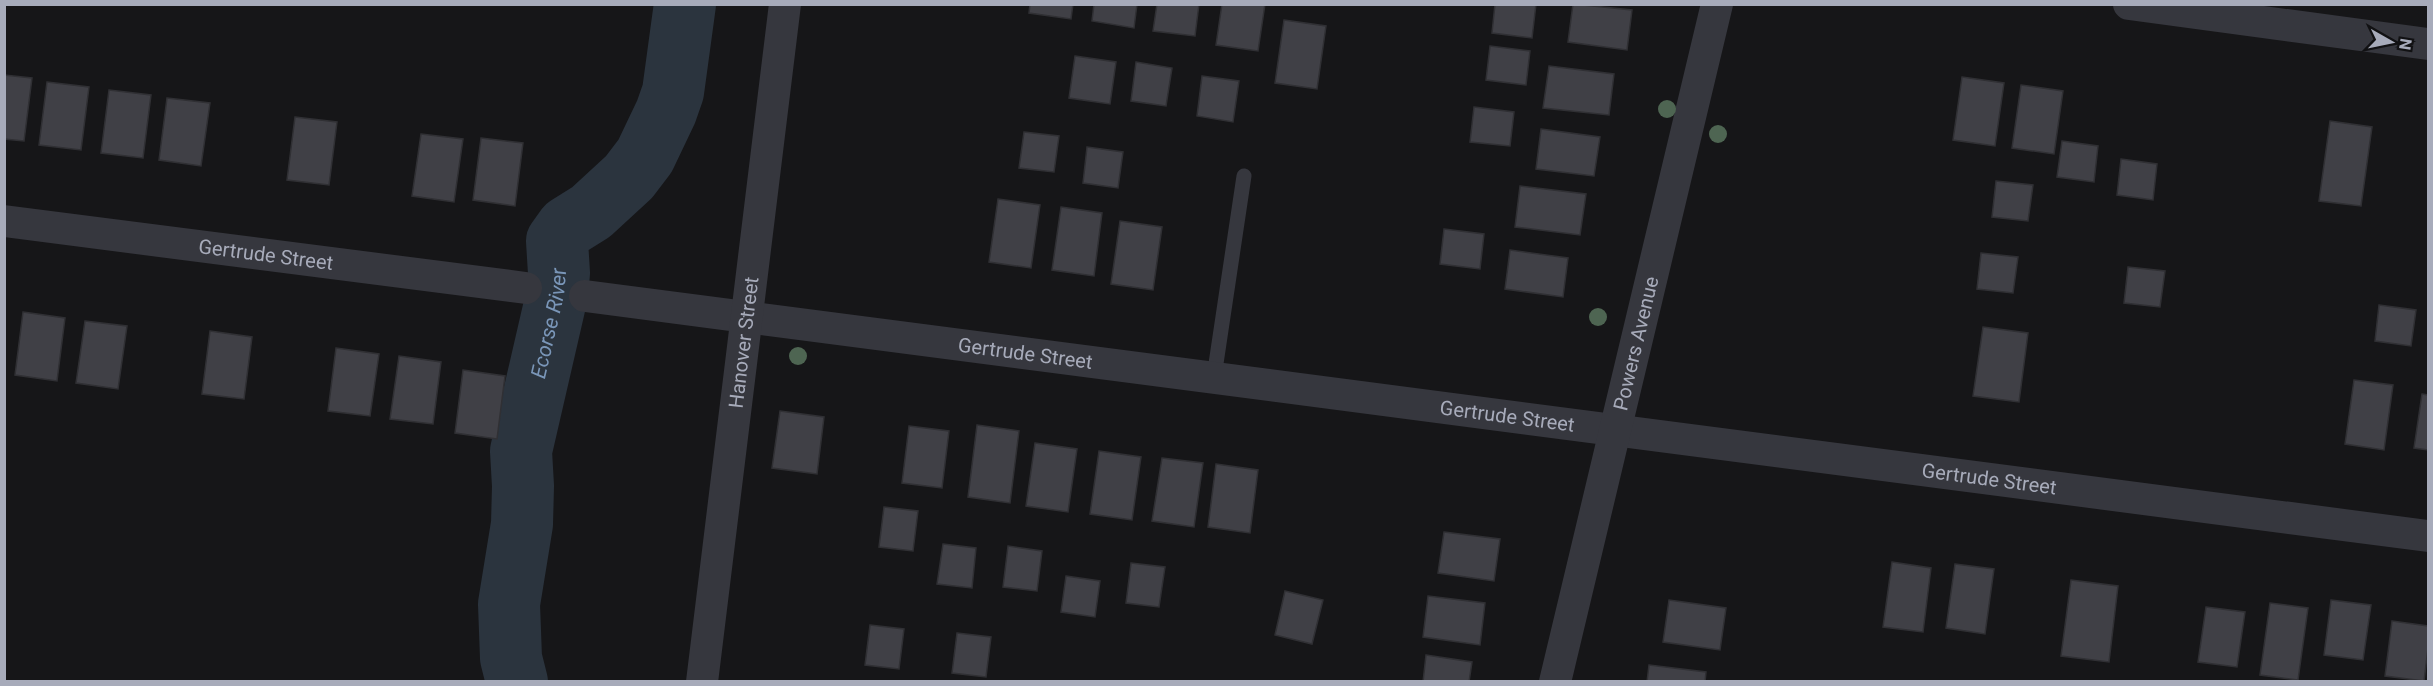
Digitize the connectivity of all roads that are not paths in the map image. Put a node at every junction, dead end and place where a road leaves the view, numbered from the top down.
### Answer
1 (784, 4) edge
2 (1717, 4) edge
3 (2129, 4) edge
4 (2428, 44) edge
5 (1244, 176) dead end
6 (4, 221) edge
7 (526, 288) dead end
8 (585, 296) dead end
9 (748, 318) junction
10 (1214, 377) junction
11 (1616, 429) junction
12 (2428, 536) edge
13 (702, 681) edge
14 (1555, 681) edge

1 - 9 street, Hanover Street
2 - 11 street, Powers Avenue
3 - 4 street
5 - 10 lane
6 - 7 street, Gertrude Street
8 - 9 street, Gertrude Street
9 - 10 street, Gertrude Street
9 - 13 street, Hanover Street
10 - 11 street, Gertrude Street
11 - 12 street, Gertrude Street
11 - 14 street, Powers Avenue

